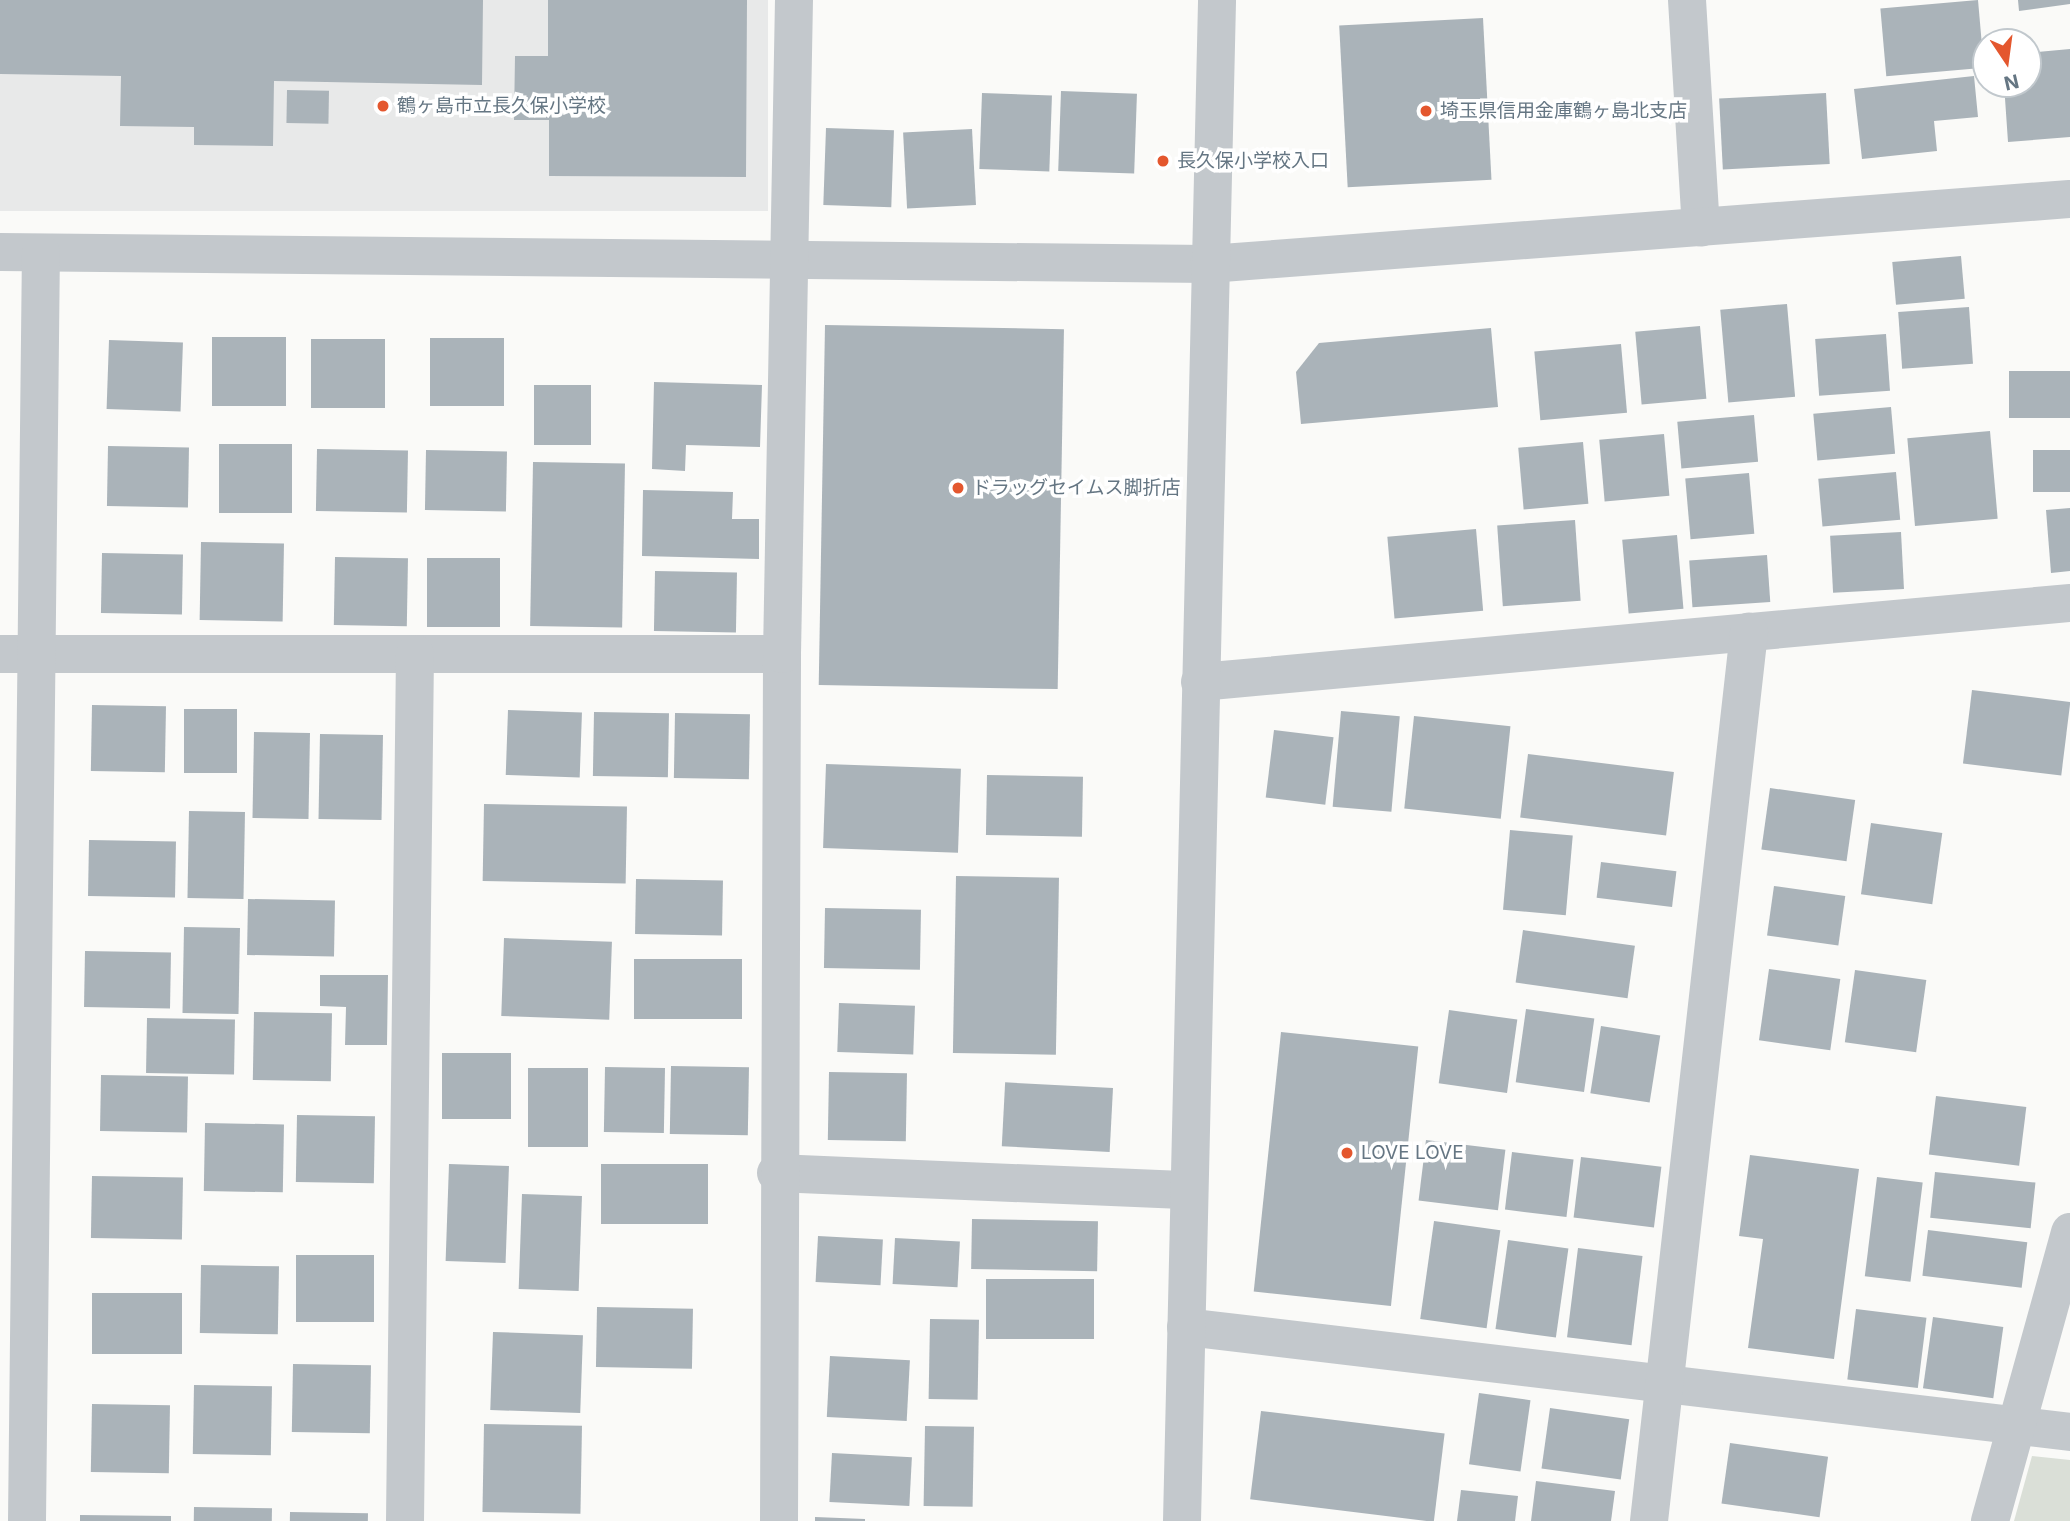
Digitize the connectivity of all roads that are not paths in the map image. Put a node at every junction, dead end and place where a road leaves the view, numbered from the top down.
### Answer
1 (794, 0) edge
2 (1217, 0) edge
3 (1687, 0) edge
4 (2070, 199) edge
5 (1701, 228) junction
6 (0, 252) edge
7 (41, 253) junction
8 (791, 256) junction
9 (1209, 264) junction
10 (2070, 603) edge
11 (1749, 632) junction
12 (18, 654) edge
13 (415, 654) junction
14 (782, 654) junction
15 (1200, 682) junction
16 (776, 1173) junction
17 (1189, 1190) junction
18 (2070, 1232) edge
19 (1186, 1328) junction
20 (1664, 1384) junction
21 (2017, 1426) junction
22 (2070, 1432) edge
23 (27, 1521) edge
24 (405, 1521) edge
25 (779, 1521) edge
26 (1182, 1521) edge
27 (1649, 1521) edge
28 (1990, 1521) edge

1 - 8 street
2 - 9 street
3 - 5 street
4 - 5 street
5 - 9 street
6 - 7 street
7 - 8 street
7 - 12 street
8 - 9 street
8 - 14 street
9 - 15 street
10 - 11 street
11 - 15 street
11 - 20 street
12 - 13 street
12 - 23 street
13 - 14 street
13 - 24 street
14 - 16 street
15 - 17 street
16 - 17 street
16 - 25 street
17 - 19 street
18 - 21 street
19 - 20 street
19 - 26 street
20 - 21 street
20 - 27 street
21 - 22 street
21 - 28 street

